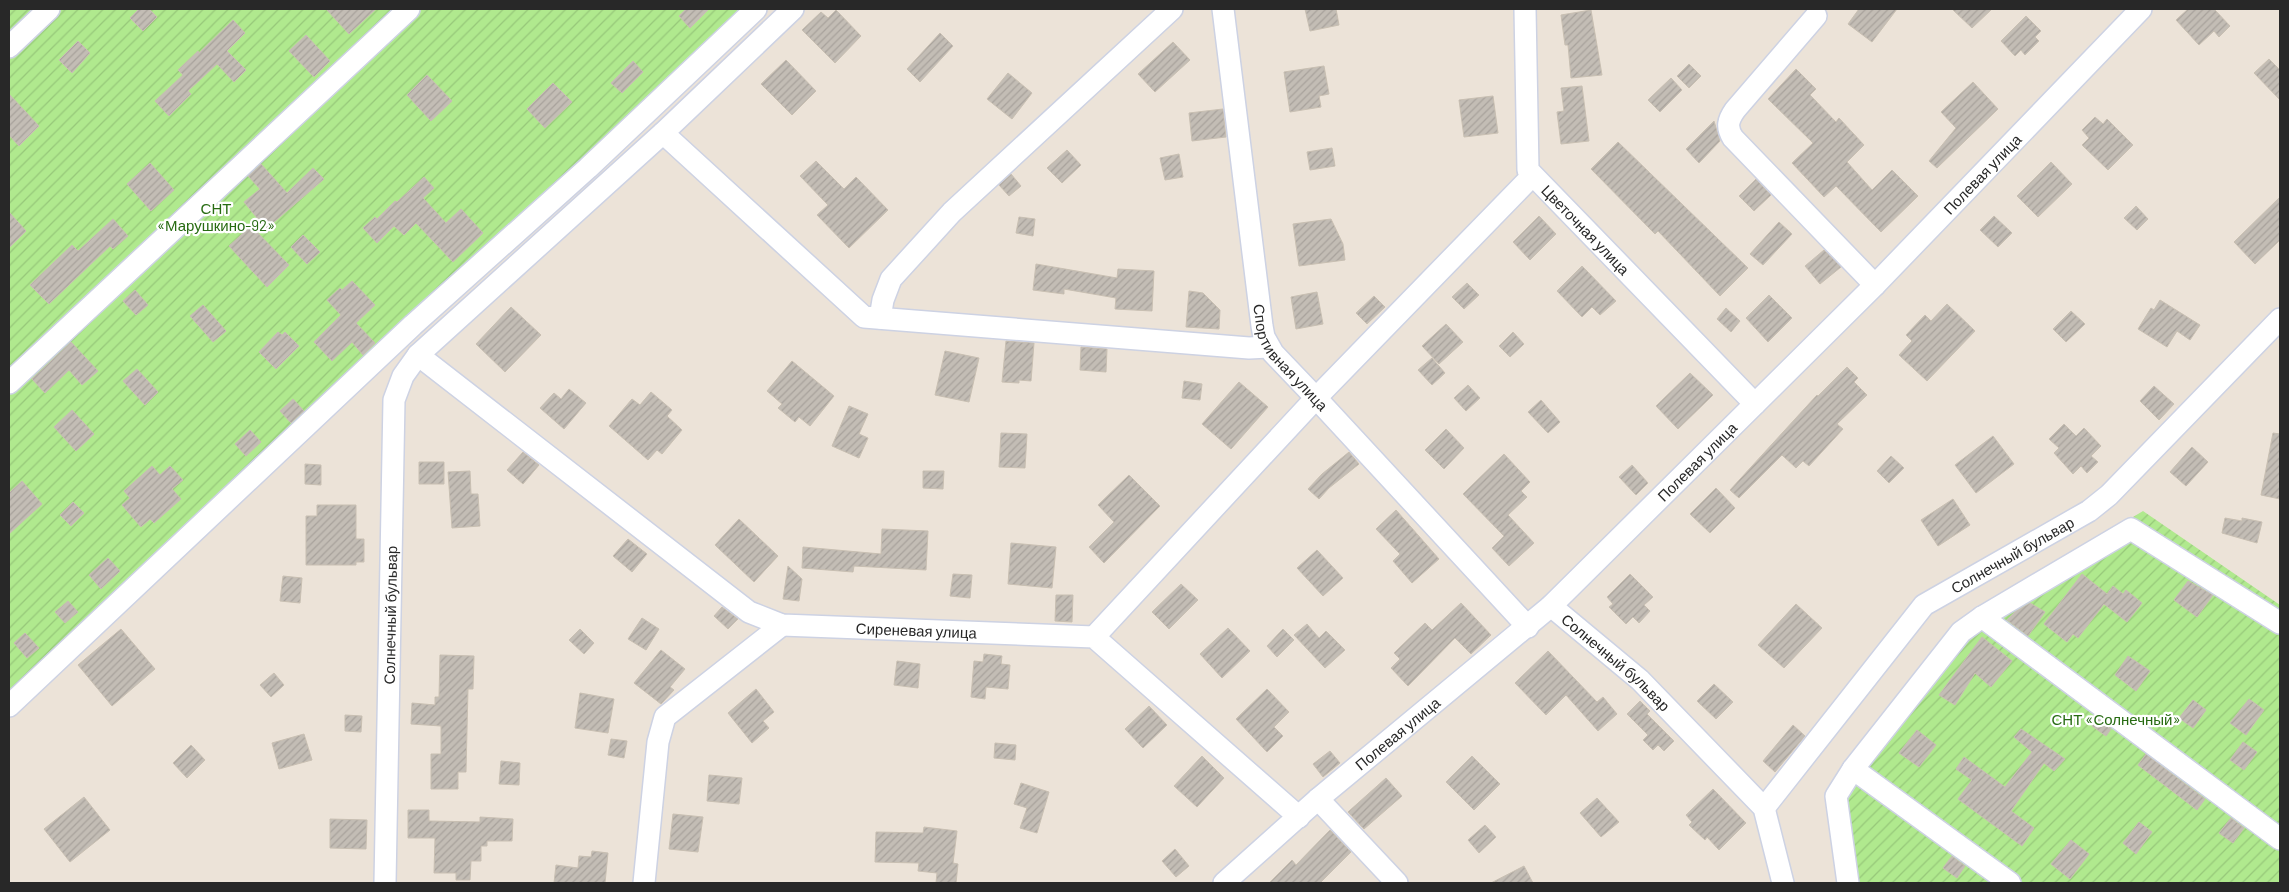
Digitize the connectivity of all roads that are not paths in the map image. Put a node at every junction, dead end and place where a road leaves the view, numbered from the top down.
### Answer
1 (49, 9) edge
2 (409, 9) edge
3 (756, 9) edge
4 (793, 9) edge
5 (1172, 9) edge
6 (1223, 9) edge
7 (1525, 9) edge
8 (2141, 9) edge
9 (1816, 16) dead end
10 (9, 47) edge
11 (664, 133) junction
12 (1532, 176) junction
13 (1875, 285) junction
14 (880, 318) junction
15 (2280, 319) edge
16 (1269, 347) junction
17 (418, 355) junction
18 (9, 383) edge
19 (1316, 398) junction
20 (1755, 404) junction
21 (1551, 606) junction
22 (1982, 617) junction
23 (2280, 623) edge
24 (782, 625) junction
25 (1528, 627) junction
26 (1094, 637) junction
27 (9, 706) edge
28 (1853, 769) junction
29 (1318, 799) junction
30 (1764, 808) junction
31 (1299, 816) junction
32 (2280, 838) edge
33 (385, 883) edge
34 (644, 883) edge
35 (1224, 883) edge
36 (1397, 883) edge
37 (1783, 883) edge
38 (1848, 883) edge
39 (2010, 883) edge

1 - 10 street
2 - 18 street
3 - 27 street
4 - 11 street, Солнечный бульвар
5 - 14 street
6 - 16 street, Спортивная улица
7 - 12 street, Цветочная улица
8 - 13 street, Полевая улица
9 - 13 street
11 - 14 street
11 - 17 street, Солнечный бульвар
12 - 19 street
12 - 20 street, Цветочная улица
13 - 20 street, Полевая улица
14 - 16 street
15 - 30 street, Солнечный бульвар
16 - 19 street, Спортивная улица
17 - 24 street
17 - 33 street, Солнечный бульвар
19 - 25 street, Спортивная улица
19 - 26 street
20 - 21 street, Полевая улица
21 - 25 street, Полевая улица
21 - 30 street, Солнечный бульвар
22 - 23 street
22 - 28 street
22 - 32 street
24 - 26 street, Сиреневая улица
24 - 34 street
25 - 29 street, Полевая улица
26 - 31 street
28 - 38 street
28 - 39 street
29 - 31 street, Полевая улица
29 - 36 street
30 - 37 street, Солнечный бульвар
31 - 35 street, Полевая улица

